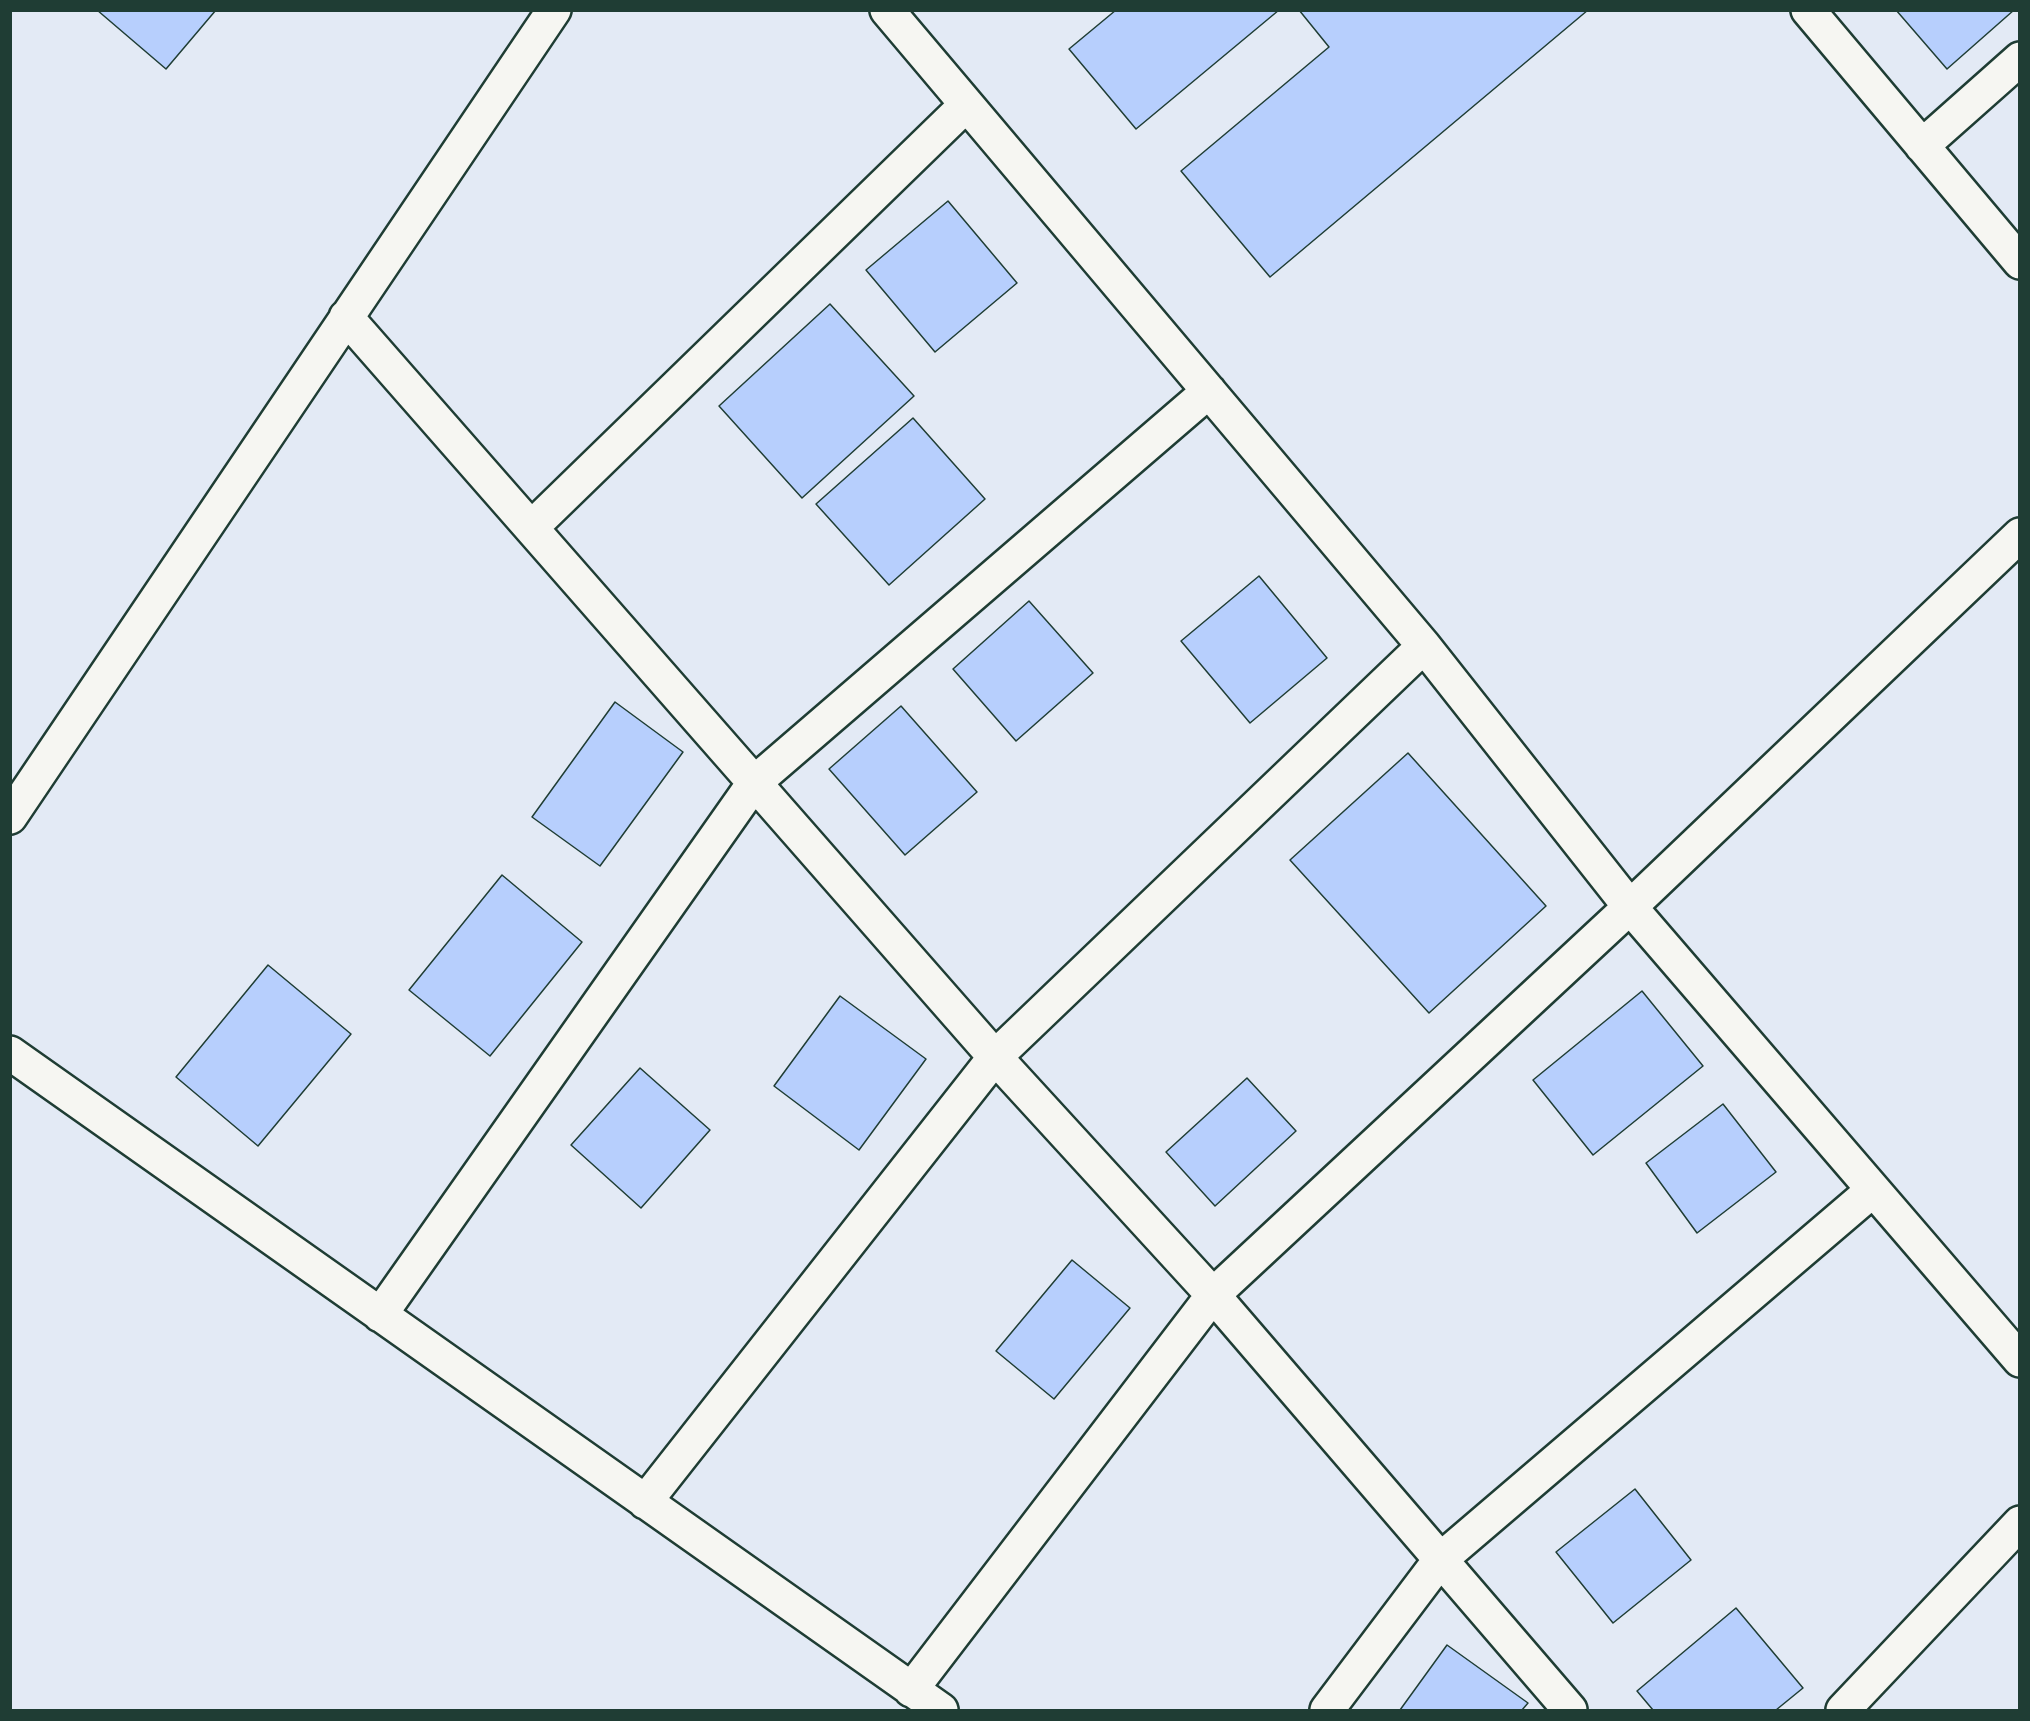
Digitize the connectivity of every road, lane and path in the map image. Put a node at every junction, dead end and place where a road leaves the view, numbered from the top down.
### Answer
1 (554, 10) edge
2 (887, 10) edge
3 (1808, 10) edge
4 (2019, 59) edge
5 (966, 105) junction
6 (1922, 146) junction
7 (2019, 262) edge
8 (346, 317) junction
9 (1209, 391) junction
10 (531, 528) junction
11 (2019, 535) edge
12 (1424, 646) junction
13 (754, 783) junction
14 (10, 817) edge
15 (1630, 907) junction
16 (10, 1053) edge
17 (995, 1057) junction
18 (1873, 1190) junction
19 (1213, 1295) junction
20 (380, 1315) junction
21 (2019, 1360) edge
22 (645, 1502) junction
23 (2019, 1523) edge
24 (1440, 1560) junction
25 (911, 1690) junction
26 (941, 1710) edge
27 (1327, 1710) edge
28 (1570, 1710) edge
29 (1843, 1710) edge

1 - 8 street
2 - 5 street
3 - 6 street
4 - 6 street
5 - 9 street
5 - 10 street
6 - 7 street
8 - 10 street
8 - 14 street
9 - 12 street
9 - 13 street
10 - 13 street
11 - 15 street
12 - 15 street
12 - 17 street
13 - 17 street
13 - 20 street
15 - 18 street
15 - 19 street
16 - 20 street
17 - 19 street
17 - 22 street
18 - 21 street
18 - 24 street
19 - 24 street
19 - 25 street
20 - 22 street
22 - 25 street
23 - 29 street
24 - 27 street
24 - 28 street
25 - 26 street

